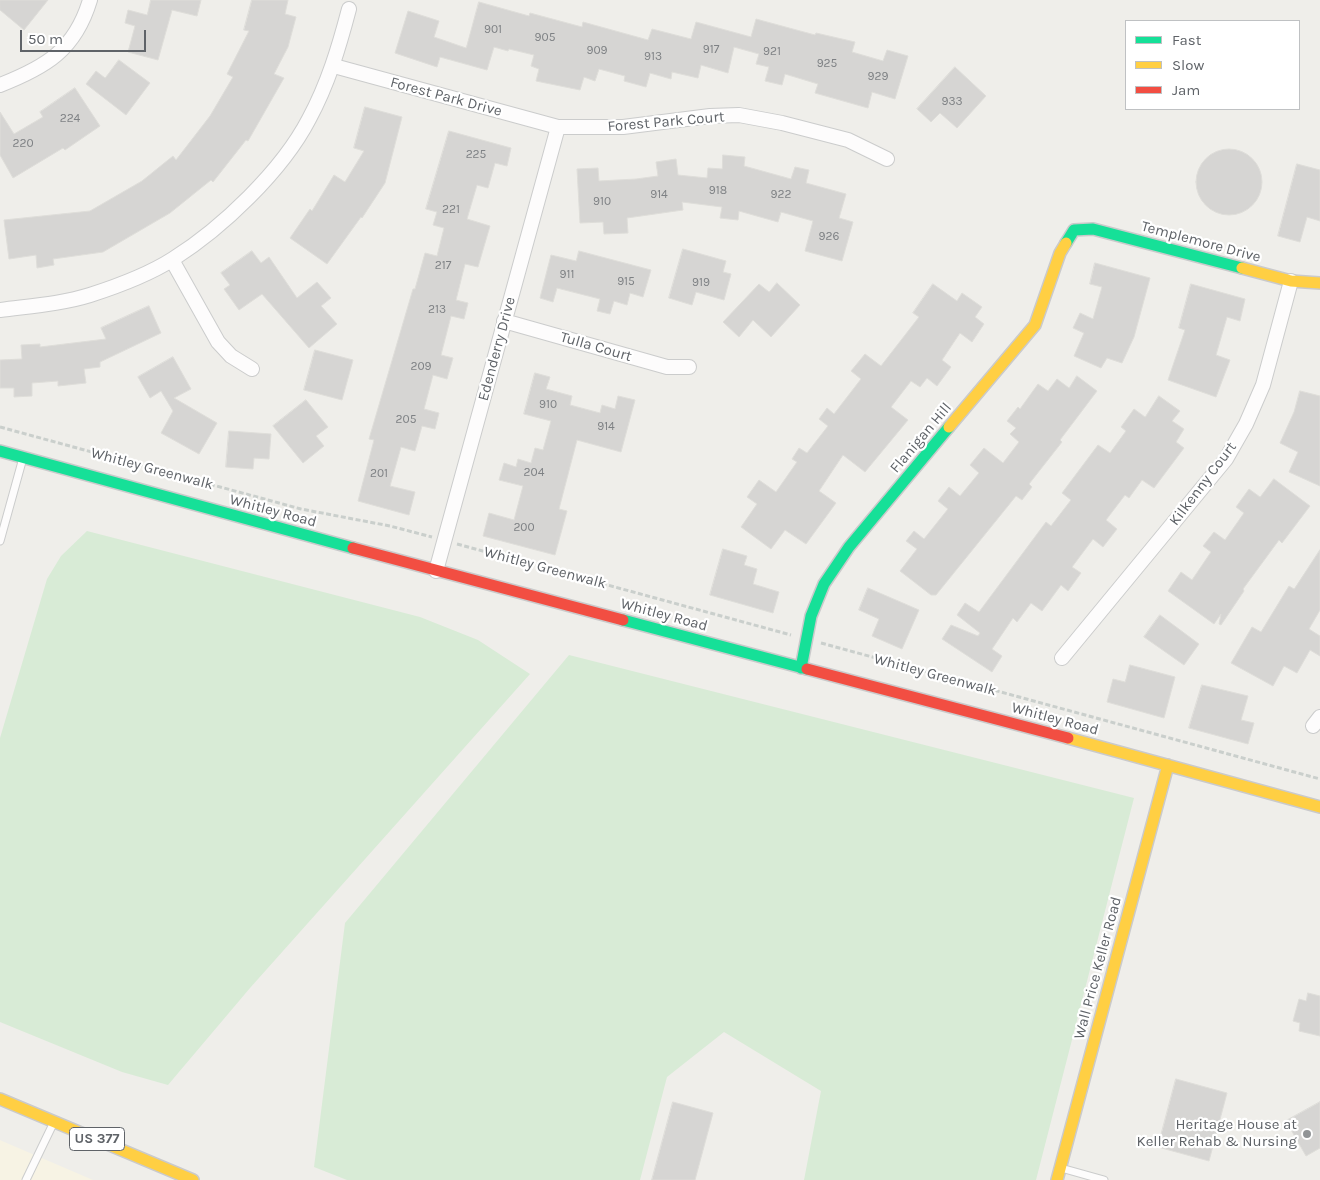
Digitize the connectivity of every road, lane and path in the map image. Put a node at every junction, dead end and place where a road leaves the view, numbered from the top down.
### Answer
1 (90, 0) edge
2 (349, 9) dead end
3 (334, 66) junction
4 (0, 85) edge
5 (558, 127) junction
6 (888, 159) dead end
7 (1074, 230) joint
8 (172, 260) junction
9 (1291, 280) junction
10 (1320, 283) edge
11 (0, 310) edge
12 (504, 321) junction
13 (689, 367) dead end
14 (252, 369) dead end
15 (0, 426) edge
16 (0, 451) edge
17 (23, 457) junction
18 (444, 540) junction
19 (0, 541) edge
20 (436, 571) junction
21 (806, 639) junction
22 (1062, 658) dead end
23 (801, 668) junction
24 (1168, 764) junction
25 (1320, 778) edge
26 (1320, 807) edge
27 (0, 1099) edge
28 (54, 1121) junction
29 (1060, 1168) junction
30 (26, 1180) edge
31 (193, 1180) edge
32 (1057, 1180) edge
33 (1104, 1180) edge

1 - 4 street
2 - 3 street
3 - 5 street, Forest Park Drive
3 - 8 street
5 - 6 street, Forest Park Court
5 - 12 street, Edenderry Drive
7 - 9 street, Templemore Drive
7 - 21 street, Flanigan Hill
8 - 11 street
8 - 14 street
9 - 10 street, Templemore Drive
9 - 22 street, Kilkenny Court
12 - 13 street, Tulla Court
12 - 18 street, Edenderry Drive
15 - 18 path, Whitley Greenwalk
16 - 17 street, Whitley Road
17 - 19 lane
17 - 20 street, Whitley Road
18 - 20 street, Edenderry Drive
18 - 21 path, Whitley Greenwalk
20 - 23 street, Whitley Road
21 - 23 street, Flanigan Hill
21 - 25 path, Whitley Greenwalk
23 - 24 street, Whitley Road
24 - 26 street, Whitley Road
24 - 29 street, Wall Price Keller Road
27 - 28 street, US 377
28 - 30 lane
28 - 31 street, US 377
29 - 32 street, Wall Price Keller Road
29 - 33 lane

